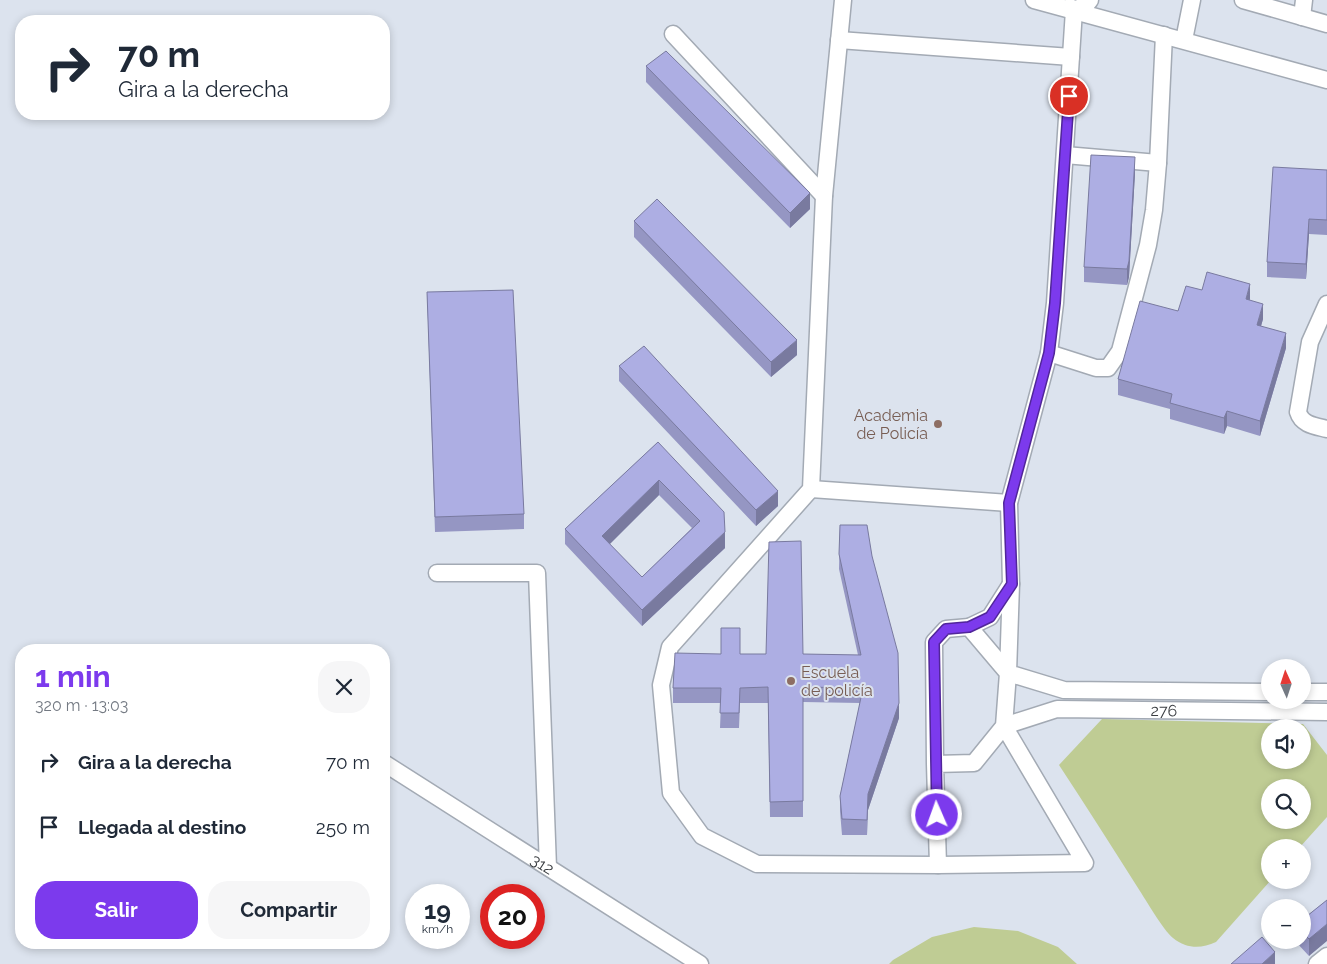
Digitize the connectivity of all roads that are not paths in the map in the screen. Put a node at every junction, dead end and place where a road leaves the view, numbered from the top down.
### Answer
1 (843, 0) edge
2 (1034, 0) edge
3 (1090, 0) edge
4 (1192, 0) edge
5 (1243, 0) edge
6 (1304, 0) edge
7 (1068, 5) edge
8 (1302, 17) junction
9 (1327, 24) edge
10 (673, 34) dead end
11 (1164, 35) junction
12 (839, 40) junction
13 (1184, 40) junction
14 (1071, 57) junction
15 (1327, 80) edge
16 (1065, 155) junction
17 (1158, 163) junction
18 (824, 196) junction
19 (1327, 304) edge
20 (1049, 353) junction
21 (1327, 429) edge
22 (811, 489) junction
23 (1009, 503) junction
24 (437, 573) dead end
25 (1012, 584) junction
26 (969, 627) junction
27 (1008, 673) junction
28 (1261, 692) edge
29 (1311, 692) edge
30 (1327, 692) edge
31 (1327, 712) edge
32 (1004, 726) junction
33 (935, 764) junction
34 (390, 766) edge
35 (938, 865) junction
36 (548, 867) junction
37 (1327, 956) edge
38 (700, 964) edge
39 (1317, 964) edge

1 - 12 street
2 - 7 street
3 - 7 street
4 - 13 street
5 - 8 street
6 - 8 street
7 - 11 street
7 - 14 street
8 - 9 street
10 - 18 street
11 - 13 street
11 - 17 street
12 - 14 street
12 - 18 street
13 - 15 street
14 - 16 street
16 - 17 street
16 - 20 street
17 - 20 street
18 - 22 street
19 - 21 street
20 - 23 street
22 - 23 street
22 - 35 street
23 - 25 street
24 - 36 street
25 - 26 street
25 - 27 street
26 - 27 street
26 - 33 street
27 - 28 street, 276
27 - 32 street
29 - 30 street
31 - 32 street, 276
32 - 33 street
32 - 35 street
33 - 35 street
34 - 36 street, 312
36 - 38 street, 312
37 - 39 street

